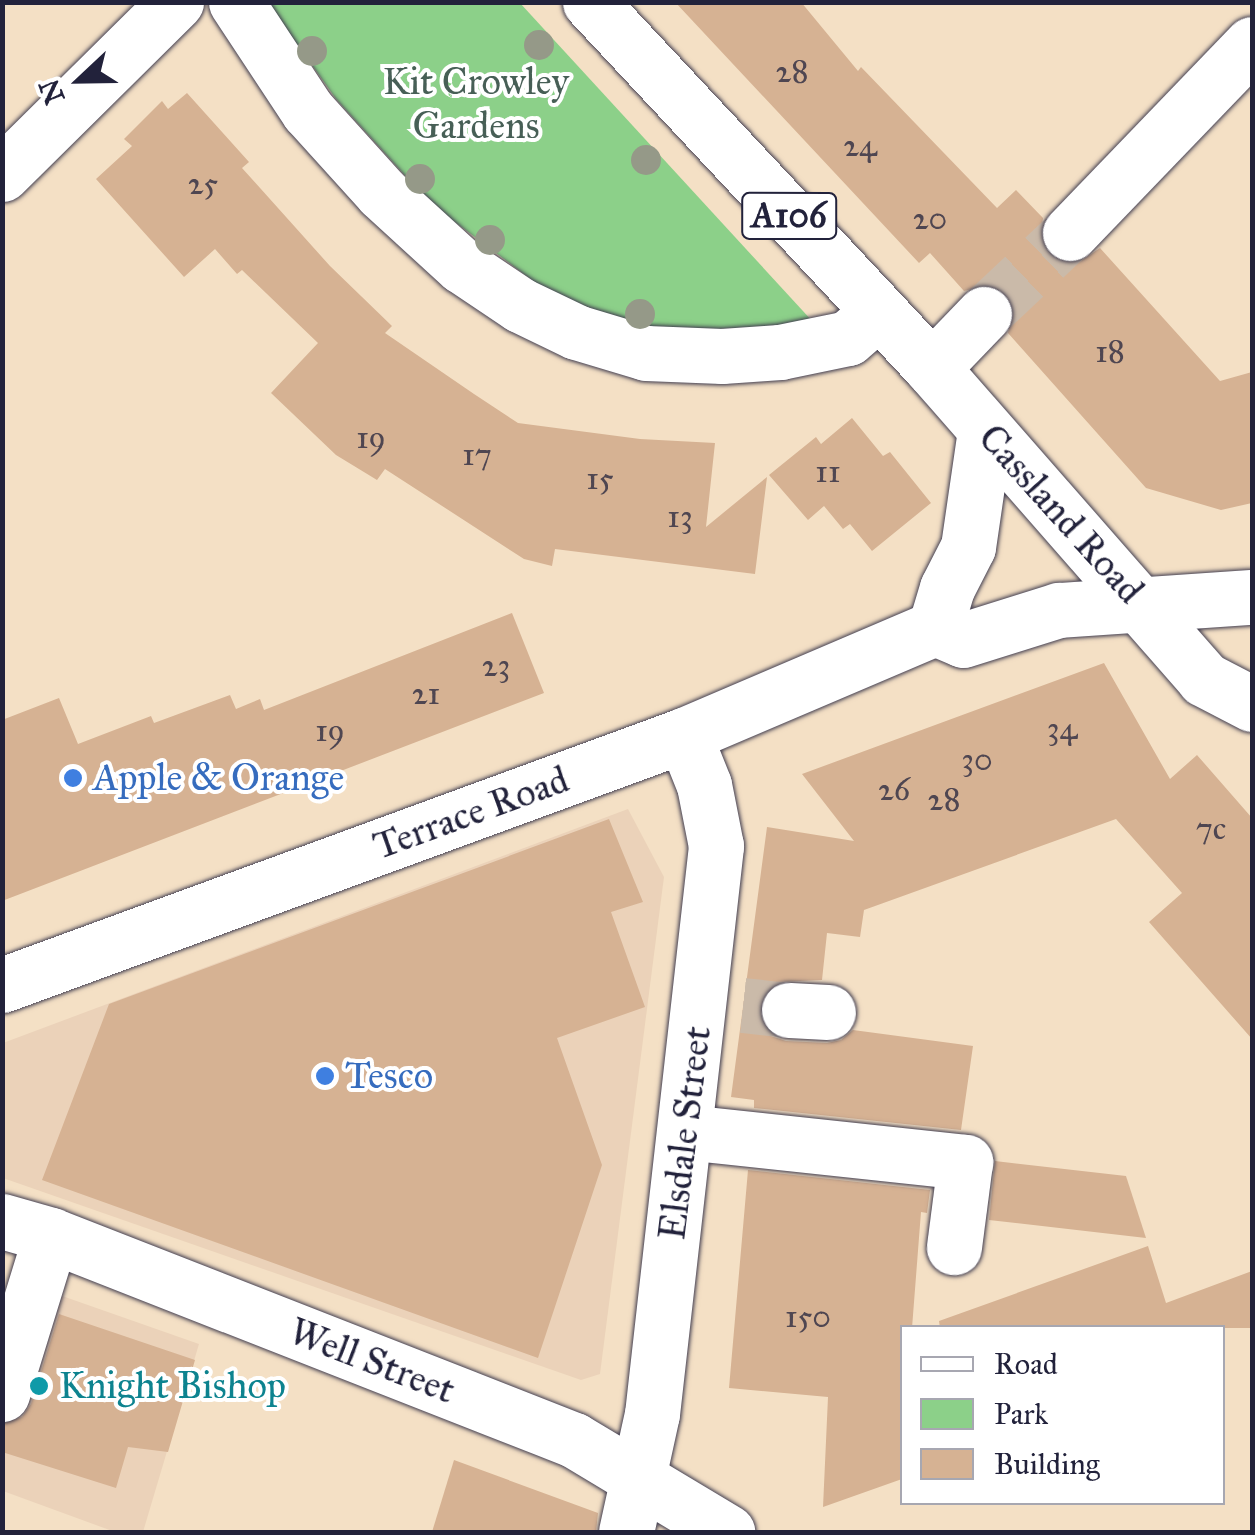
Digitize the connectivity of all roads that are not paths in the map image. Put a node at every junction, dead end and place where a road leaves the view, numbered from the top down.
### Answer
1 (176, 2) edge
2 (236, 2) edge
3 (590, 2) edge
4 (1252, 44) edge
5 (2, 174) edge
6 (1070, 233) tunnel mouth
7 (878, 312) junction
8 (984, 314) tunnel mouth
9 (932, 368) junction
10 (985, 431) junction
11 (1252, 597) edge
12 (1141, 602) junction
13 (934, 628) junction
14 (1252, 704) edge
15 (684, 735) junction
16 (2, 985) edge
17 (686, 1132) junction
18 (27, 1228) edge
19 (954, 1247) dead end
20 (2, 1394) edge
21 (638, 1476) junction
22 (626, 1532) edge
23 (727, 1532) edge

1 - 5 street
2 - 7 street
3 - 7 street, Cassland Road / A106
4 - 6 street
7 - 9 street, Cassland Road / A106
8 - 9 street
9 - 10 street, Cassland Road / A106
10 - 12 street, Cassland Road / A106
10 - 13 street
11 - 12 street
12 - 13 street
12 - 14 street, Cassland Road / A106
13 - 15 street, Terrace Road
15 - 16 street, Terrace Road
15 - 17 street, Elsdale Street
17 - 19 street
17 - 21 street, Elsdale Street
18 - 20 street
18 - 21 street, Well Street
21 - 22 street, Elsdale Street
21 - 23 street, Well Street

